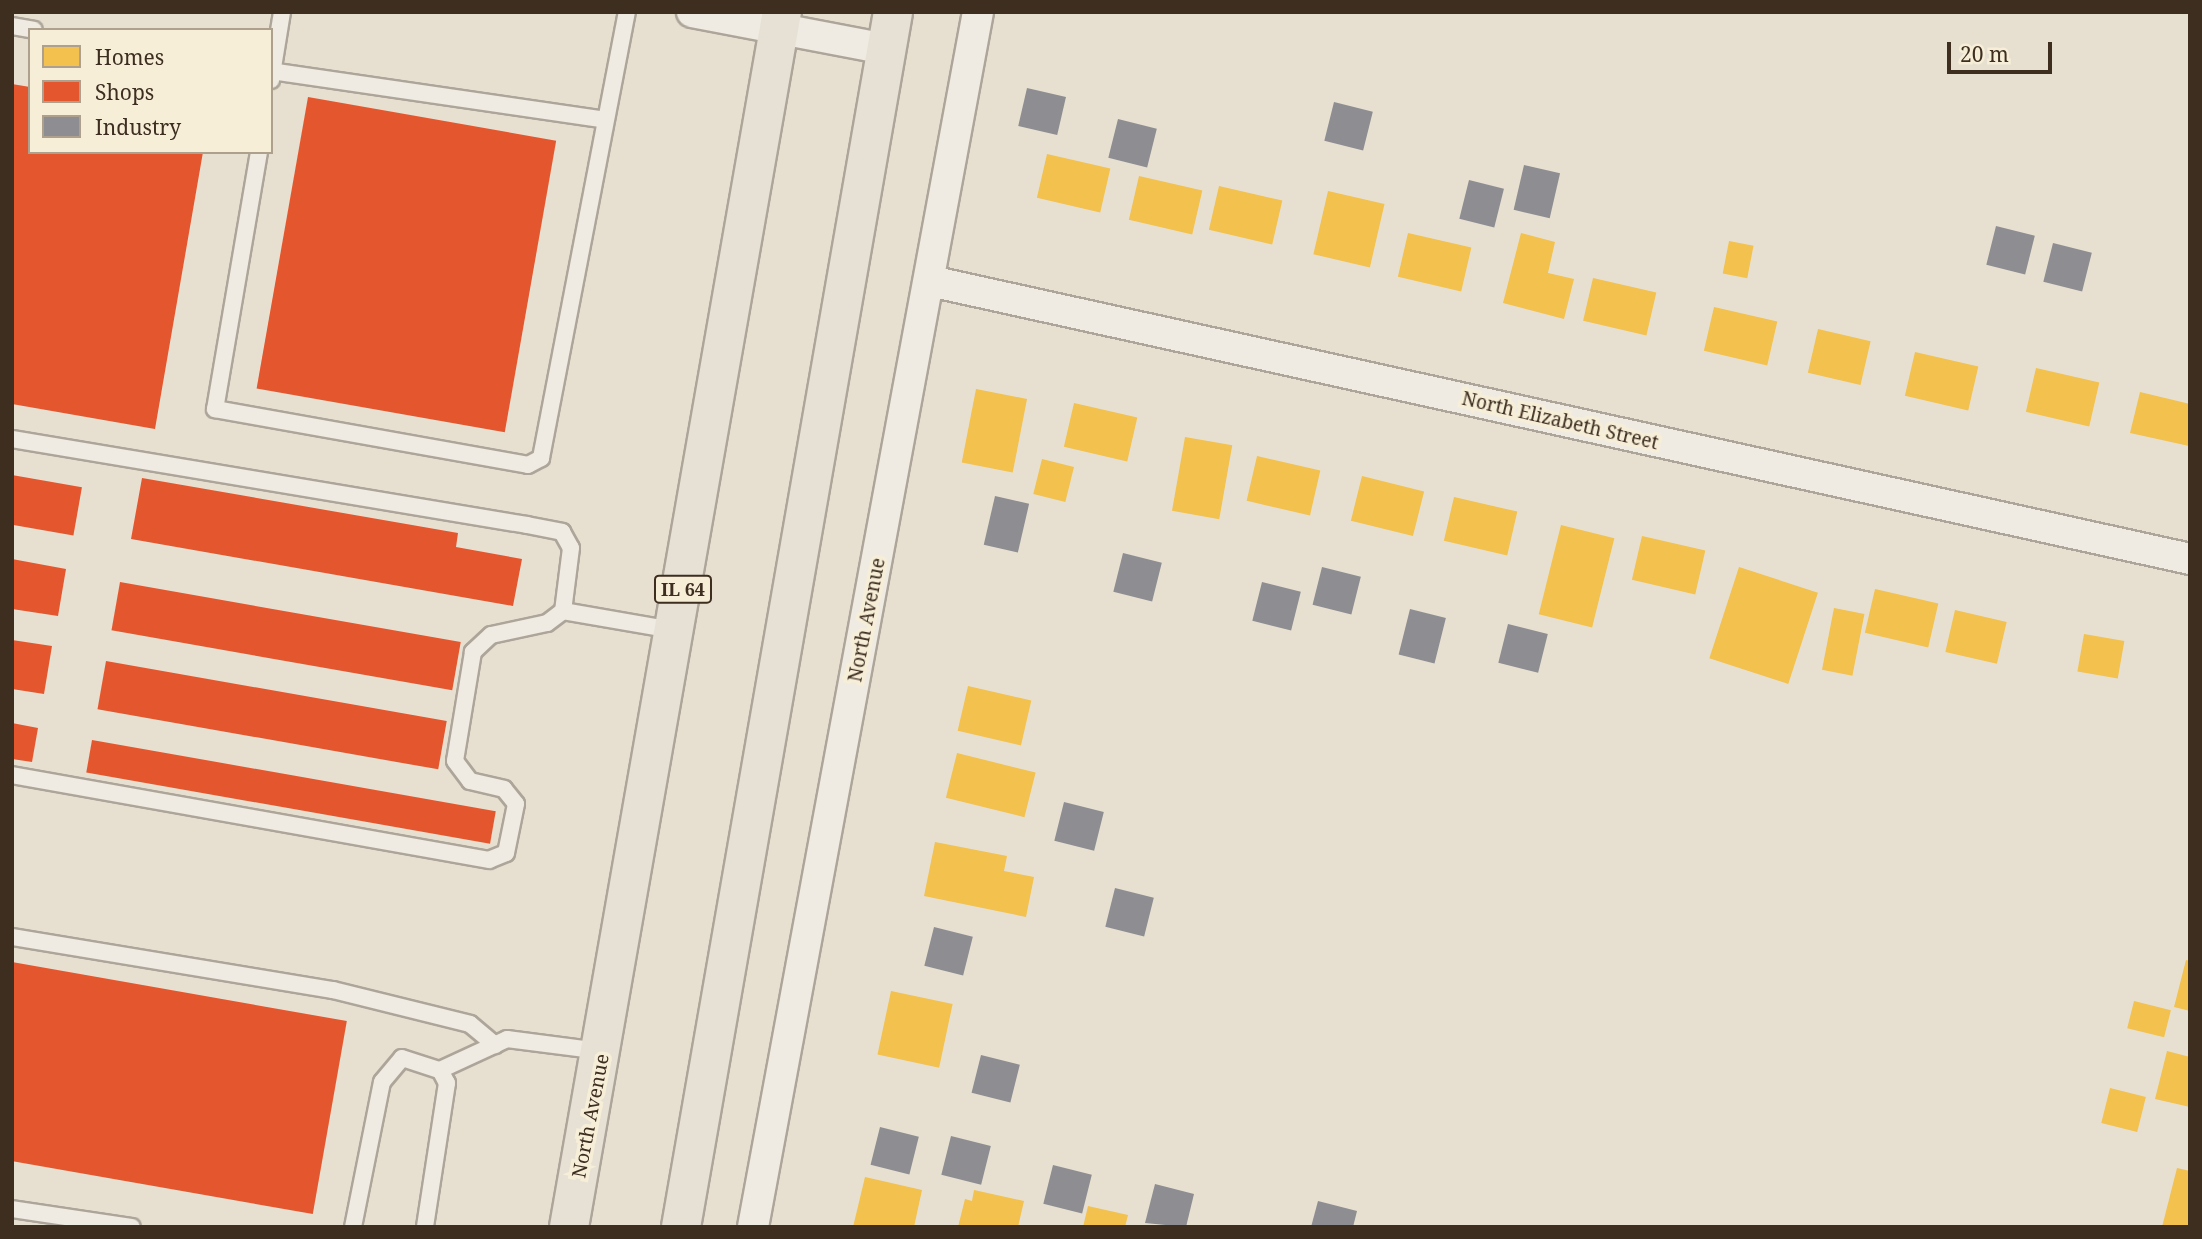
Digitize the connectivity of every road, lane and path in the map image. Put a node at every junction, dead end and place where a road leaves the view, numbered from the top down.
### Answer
1 (282, 12) edge
2 (627, 12) edge
3 (692, 12) edge
4 (893, 12) edge
5 (978, 12) edge
6 (780, 20) edge
7 (886, 49) junction
8 (273, 68) edge
9 (273, 74) edge
10 (602, 119) junction
11 (259, 154) edge
12 (930, 281) junction
13 (12, 439) edge
14 (2190, 559) edge
15 (563, 611) junction
16 (676, 630) junction
17 (12, 775) edge
18 (12, 937) edge
19 (495, 1045) junction
20 (604, 1051) junction
21 (440, 1070) junction
22 (12, 1209) edge
23 (132, 1227) edge
24 (353, 1227) edge
25 (425, 1227) edge
26 (569, 1227) edge
27 (681, 1227) edge
28 (753, 1227) edge

1 - 8 lane
2 - 10 lane
3 - 6 street
4 - 7 main road
5 - 12 street, North Avenue
6 - 7 street
6 - 16 main road, North Avenue / IL 64
7 - 27 main road
9 - 10 lane
10 - 11 lane
12 - 14 street, North Elizabeth Street
12 - 28 street, North Avenue
13 - 15 lane
15 - 16 lane
15 - 17 lane
16 - 20 main road, North Avenue / IL 64
18 - 19 lane
19 - 20 lane
19 - 21 lane
20 - 26 main road, North Avenue / IL 64
21 - 24 lane
21 - 25 lane
22 - 23 lane

